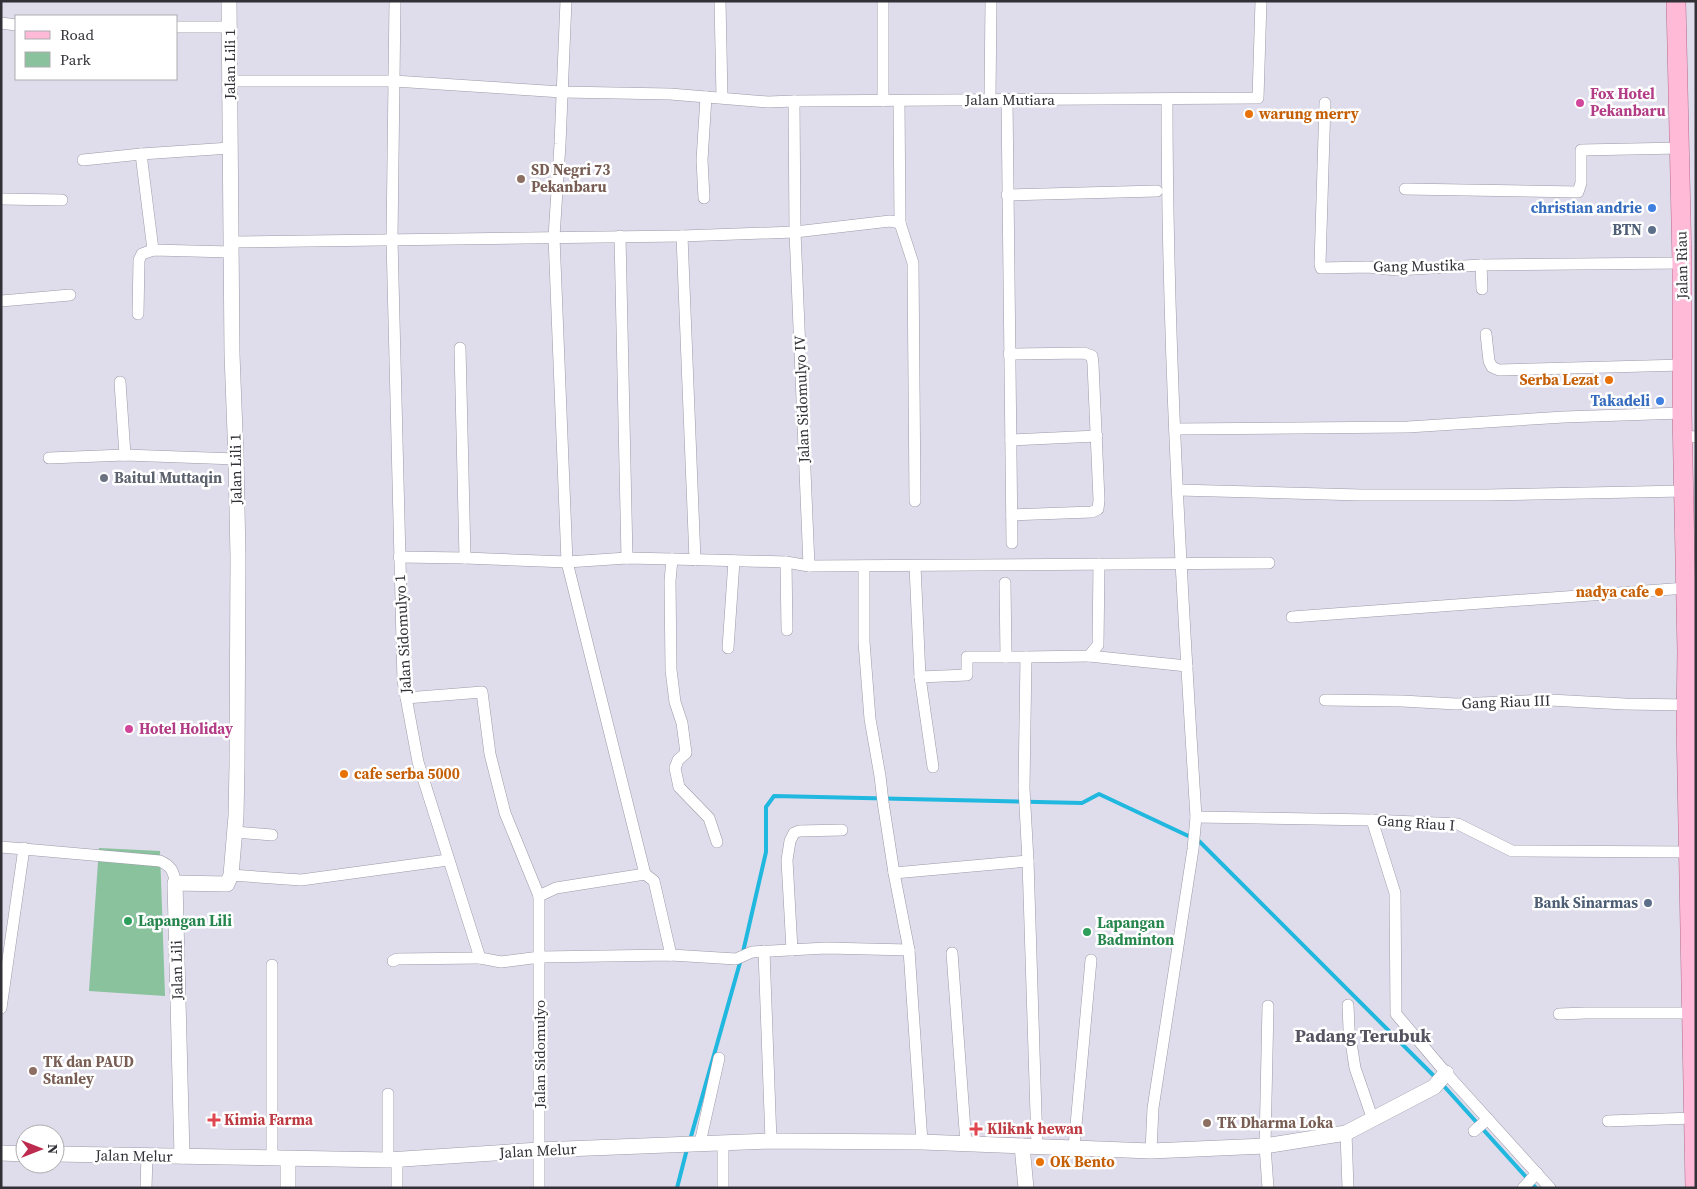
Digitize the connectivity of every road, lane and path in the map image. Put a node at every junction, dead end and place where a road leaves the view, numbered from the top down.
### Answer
1 (229, 1) edge
2 (395, 1) edge
3 (566, 1) edge
4 (720, 1) edge
5 (883, 1) edge
6 (991, 1) edge
7 (1261, 1) edge
8 (1676, 1) edge
9 (1, 23) edge
10 (15, 24) edge
11 (178, 27) edge
12 (230, 27) junction
13 (230, 81) junction
14 (394, 81) junction
15 (562, 92) junction
16 (706, 97) junction
17 (722, 98) junction
18 (990, 99) junction
19 (1007, 99) junction
20 (1167, 99) junction
21 (883, 101) junction
22 (899, 101) junction
23 (794, 102) junction
24 (1325, 103) dead end
25 (230, 148) junction
26 (1680, 148) junction
27 (141, 154) junction
28 (83, 160) dead end
29 (1405, 188) dead end
30 (1157, 192) dead end
31 (1007, 195) junction
32 (704, 198) dead end
33 (1, 199) edge
34 (62, 200) dead end
35 (900, 223) junction
36 (795, 232) junction
37 (620, 236) junction
38 (682, 236) junction
39 (554, 237) junction
40 (392, 239) junction
41 (231, 247) junction
42 (153, 250) junction
43 (1682, 263) junction
44 (1481, 265) junction
45 (1482, 289) dead end
46 (70, 295) dead end
47 (1, 301) edge
48 (138, 314) dead end
49 (1486, 334) dead end
50 (460, 348) dead end
51 (1009, 354) junction
52 (1683, 365) junction
53 (120, 382) dead end
54 (1682, 413) junction
55 (1174, 429) junction
56 (1097, 436) junction
57 (1689, 437) edge
58 (1011, 440) junction
59 (125, 454) junction
60 (49, 458) dead end
61 (236, 459) junction
62 (1178, 490) junction
63 (1684, 491) junction
64 (915, 501) dead end
65 (1012, 515) junction
66 (1012, 544) dead end
67 (399, 557) junction
68 (465, 558) junction
69 (627, 558) junction
70 (672, 559) junction
71 (695, 560) junction
72 (734, 561) junction
73 (567, 562) junction
74 (786, 562) junction
75 (1181, 563) junction
76 (1269, 563) dead end
77 (1100, 564) junction
78 (809, 566) junction
79 (864, 566) junction
80 (916, 566) junction
81 (1006, 583) dead end
82 (1686, 588) junction
83 (1292, 617) dead end
84 (787, 630) dead end
85 (728, 648) dead end
86 (1692, 652) edge
87 (1089, 656) junction
88 (1006, 657) junction
89 (1026, 657) junction
90 (1187, 666) junction
91 (920, 677) junction
92 (406, 698) junction
93 (1325, 700) dead end
94 (1687, 705) junction
95 (932, 767) dead end
96 (1196, 817) junction
97 (1372, 820) junction
98 (842, 830) dead end
99 (235, 832) junction
100 (272, 835) dead end
101 (717, 842) dead end
102 (1, 847) edge
103 (24, 848) junction
104 (1690, 852) junction
105 (448, 860) junction
106 (1028, 861) junction
107 (894, 873) junction
108 (645, 874) junction
109 (231, 875) junction
110 (175, 883) junction
111 (539, 896) junction
112 (1694, 949) edge
113 (792, 950) junction
114 (909, 950) junction
115 (764, 951) junction
116 (952, 952) dead end
117 (671, 955) junction
118 (540, 957) junction
119 (480, 958) junction
120 (1090, 960) dead end
121 (393, 961) dead end
122 (272, 964) dead end
123 (1348, 1005) dead end
124 (1268, 1006) dead end
125 (1, 1008) edge
126 (1692, 1012) junction
127 (1559, 1014) dead end
128 (719, 1058) dead end
129 (1441, 1080) junction
130 (1694, 1082) edge
131 (388, 1094) dead end
132 (1693, 1118) junction
133 (1373, 1120) junction
134 (1486, 1121) junction
135 (1608, 1121) dead end
136 (1474, 1131) dead end
137 (1346, 1133) junction
138 (771, 1141) junction
139 (922, 1142) junction
140 (723, 1143) junction
141 (697, 1144) junction
142 (966, 1144) junction
143 (1030, 1146) junction
144 (1265, 1146) junction
145 (1074, 1148) junction
146 (539, 1150) junction
147 (1151, 1151) junction
148 (1, 1153) edge
149 (15, 1154) edge
150 (65, 1154) edge
151 (147, 1156) junction
152 (182, 1156) junction
153 (272, 1158) junction
154 (288, 1159) junction
155 (392, 1160) junction
156 (1530, 1180) edge
157 (146, 1188) edge
158 (288, 1188) edge
159 (397, 1188) edge
160 (539, 1188) edge
161 (723, 1188) edge
162 (1026, 1188) edge
163 (1268, 1188) edge
164 (1348, 1188) edge
165 (1550, 1188) edge
166 (1694, 1188) edge

1 - 12 street, Jalan Lili 1
2 - 14 street, Jalan Sidomulyo 1
3 - 15 street
4 - 17 street
5 - 21 street
6 - 18 street
7 - 20 street, Jalan Mutiara
8 - 26 main road, Jalan Riau
9 - 10 street
11 - 12 street
12 - 13 street, Jalan Lili 1
13 - 14 street, Jalan Mutiara
13 - 25 street, Jalan Lili 1
14 - 15 street, Jalan Mutiara
14 - 40 street, Jalan Sidomulyo 1
15 - 16 street, Jalan Mutiara
15 - 39 street
16 - 17 street, Jalan Mutiara
16 - 32 street
17 - 23 street, Jalan Mutiara
18 - 19 street, Jalan Mutiara
18 - 22 street, Jalan Mutiara
19 - 20 street, Jalan Mutiara
19 - 31 street
20 - 55 street
21 - 22 street, Jalan Mutiara
21 - 23 street, Jalan Mutiara
22 - 35 street
23 - 36 street
24 - 44 street, Gang Mustika
25 - 27 street
25 - 41 street, Jalan Lili 1
26 - 29 street
26 - 43 main road, Jalan Riau
27 - 28 street
27 - 42 street
30 - 31 street
31 - 51 street
33 - 34 street
35 - 36 street
35 - 64 street
36 - 38 street
36 - 78 street, Jalan Sidomulyo IV
37 - 38 street
37 - 39 street
37 - 69 street
38 - 71 street
39 - 40 street
39 - 73 street
40 - 41 street
40 - 67 street, Jalan Sidomulyo 1
41 - 42 street
41 - 61 street, Jalan Lili 1
42 - 48 street
43 - 44 street, Gang Mustika
43 - 52 main road, Jalan Riau
44 - 45 street
46 - 47 street
49 - 52 street
50 - 68 street
51 - 56 street
51 - 58 street
52 - 54 main road, Jalan Riau
53 - 59 street
54 - 55 street
54 - 57 main road, Jalan Riau
55 - 62 street
56 - 58 street
56 - 65 street
57 - 63 main road, Jalan Riau
58 - 65 street
59 - 60 street
59 - 61 street
61 - 99 street, Jalan Lili 1
62 - 63 street
62 - 75 street
63 - 82 main road, Jalan Riau
65 - 66 street
67 - 68 street
67 - 92 street, Jalan Sidomulyo 1
68 - 73 street
69 - 70 street
69 - 73 street
70 - 71 street
70 - 101 street
71 - 72 street
72 - 74 street
72 - 85 street
73 - 108 street
74 - 78 street
74 - 84 street
75 - 76 street
75 - 77 street
75 - 90 street
77 - 80 street
77 - 87 street
78 - 79 street
79 - 80 street
79 - 107 street
80 - 91 street
81 - 88 street
82 - 83 street
82 - 86 main road, Jalan Riau
86 - 94 main road, Jalan Riau
87 - 89 street
87 - 90 street
88 - 89 street
88 - 91 street
89 - 106 street
90 - 96 street
91 - 95 street
92 - 105 street, Jalan Sidomulyo 1
92 - 111 street
93 - 94 street, Gang Riau III
94 - 104 main road, Jalan Riau
96 - 97 street, Gang Riau I
96 - 147 street
97 - 104 street, Gang Riau I
97 - 129 street
98 - 113 street
99 - 100 street
99 - 109 street, Jalan Lili 1
102 - 103 street, Jalan Lili
103 - 110 street, Jalan Lili
103 - 125 street
104 - 112 main road, Jalan Riau
105 - 109 street
105 - 119 street, Jalan Sidomulyo 1
106 - 107 street
106 - 143 street
107 - 114 street
108 - 111 street
108 - 117 street
109 - 110 street
110 - 152 street, Jalan Lili
111 - 118 street, Jalan Sidomulyo
112 - 126 main road, Jalan Riau
113 - 114 street
113 - 115 street
114 - 139 street
115 - 117 street
115 - 138 street
116 - 142 street
117 - 118 street
118 - 119 street
118 - 146 street, Jalan Sidomulyo
119 - 121 street
120 - 145 street
122 - 153 street
123 - 133 street
124 - 144 street
126 - 127 street
126 - 130 main road, Jalan Riau
128 - 141 street
129 - 133 street, Jalan Melur
129 - 134 street
130 - 132 main road, Jalan Riau
131 - 155 street
132 - 135 street
132 - 166 main road, Jalan Riau
133 - 137 street, Jalan Melur
134 - 136 street
134 - 156 street
137 - 144 street, Jalan Melur
137 - 164 street
138 - 139 street, Jalan Melur
138 - 140 street, Jalan Melur
139 - 142 street, Jalan Melur
140 - 141 street, Jalan Melur
140 - 161 street
141 - 146 street, Jalan Melur
142 - 143 street, Jalan Melur
143 - 145 street, Jalan Melur
143 - 162 street
144 - 147 street, Jalan Melur
144 - 163 street
145 - 147 street, Jalan Melur
146 - 155 street, Jalan Melur
146 - 160 street, Jalan Sidomulyo
148 - 149 street
150 - 151 street, Jalan Melur
151 - 152 street, Jalan Melur
151 - 157 street
152 - 153 street, Jalan Melur
153 - 154 street, Jalan Melur
154 - 155 street, Jalan Melur
154 - 158 street
155 - 159 street
156 - 165 street

